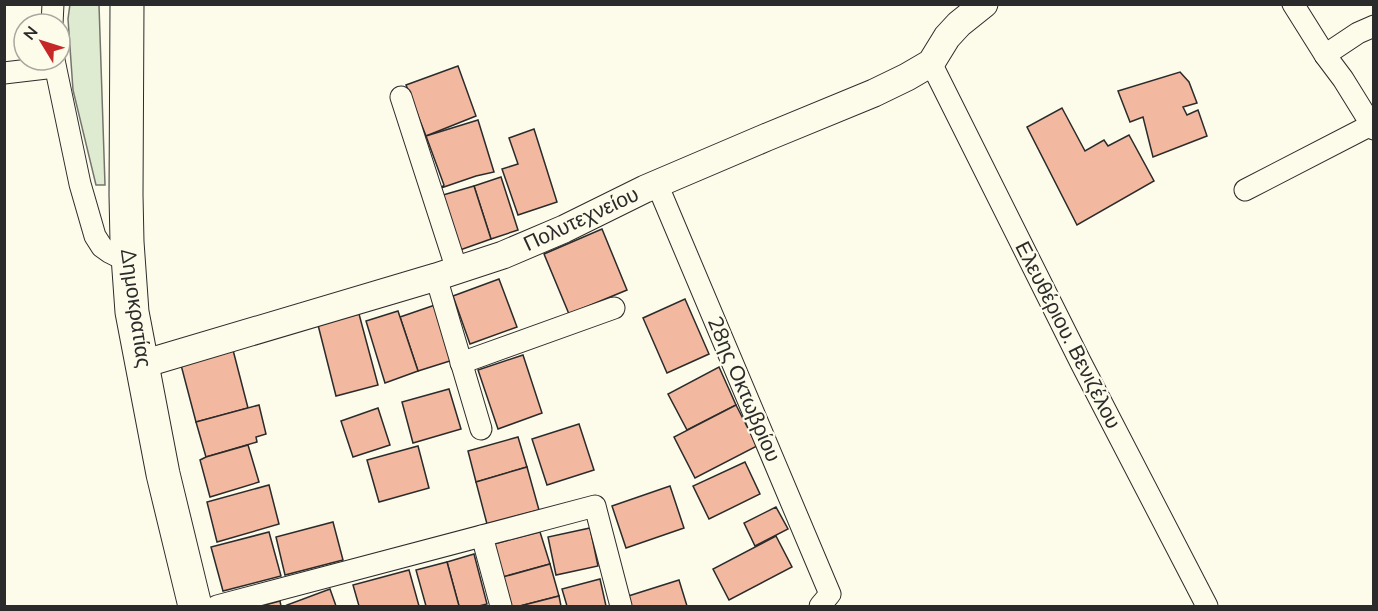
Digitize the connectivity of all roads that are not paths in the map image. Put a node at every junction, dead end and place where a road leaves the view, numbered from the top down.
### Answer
1 (127, 4) edge
2 (984, 4) edge
3 (1293, 4) edge
4 (1374, 26) edge
5 (1325, 55) junction
6 (931, 63) junction
7 (56, 72) edge
8 (401, 97) dead end
9 (1372, 127) edge
10 (657, 184) junction
11 (1245, 190) dead end
12 (128, 259) junction
13 (447, 274) junction
14 (614, 308) dead end
15 (461, 363) junction
16 (142, 364) junction
17 (481, 429) dead end
18 (482, 536) junction
19 (825, 600) edge
20 (195, 606) edge
21 (217, 606) edge
22 (501, 606) edge
23 (621, 606) edge
24 (1207, 606) edge

1 - 12 main road, Δημοκρατίας
2 - 6 street, Πολυτεχνείου
3 - 5 street
4 - 5 street
5 - 9 street
6 - 10 street, Πολυτεχνείου
6 - 24 street, Ελευθέριου. Βενιζέλου
7 - 12 street
8 - 13 street
9 - 11 street
10 - 13 street, Πολυτεχνείου
10 - 19 street, 28ης Οκτωβρίου
12 - 16 main road, Δημοκρατίας
13 - 15 street
13 - 16 street, Πολυτεχνείου
14 - 15 street
15 - 17 street
16 - 20 main road, Δημοκρατίας
18 - 21 street
18 - 22 street
18 - 23 street

